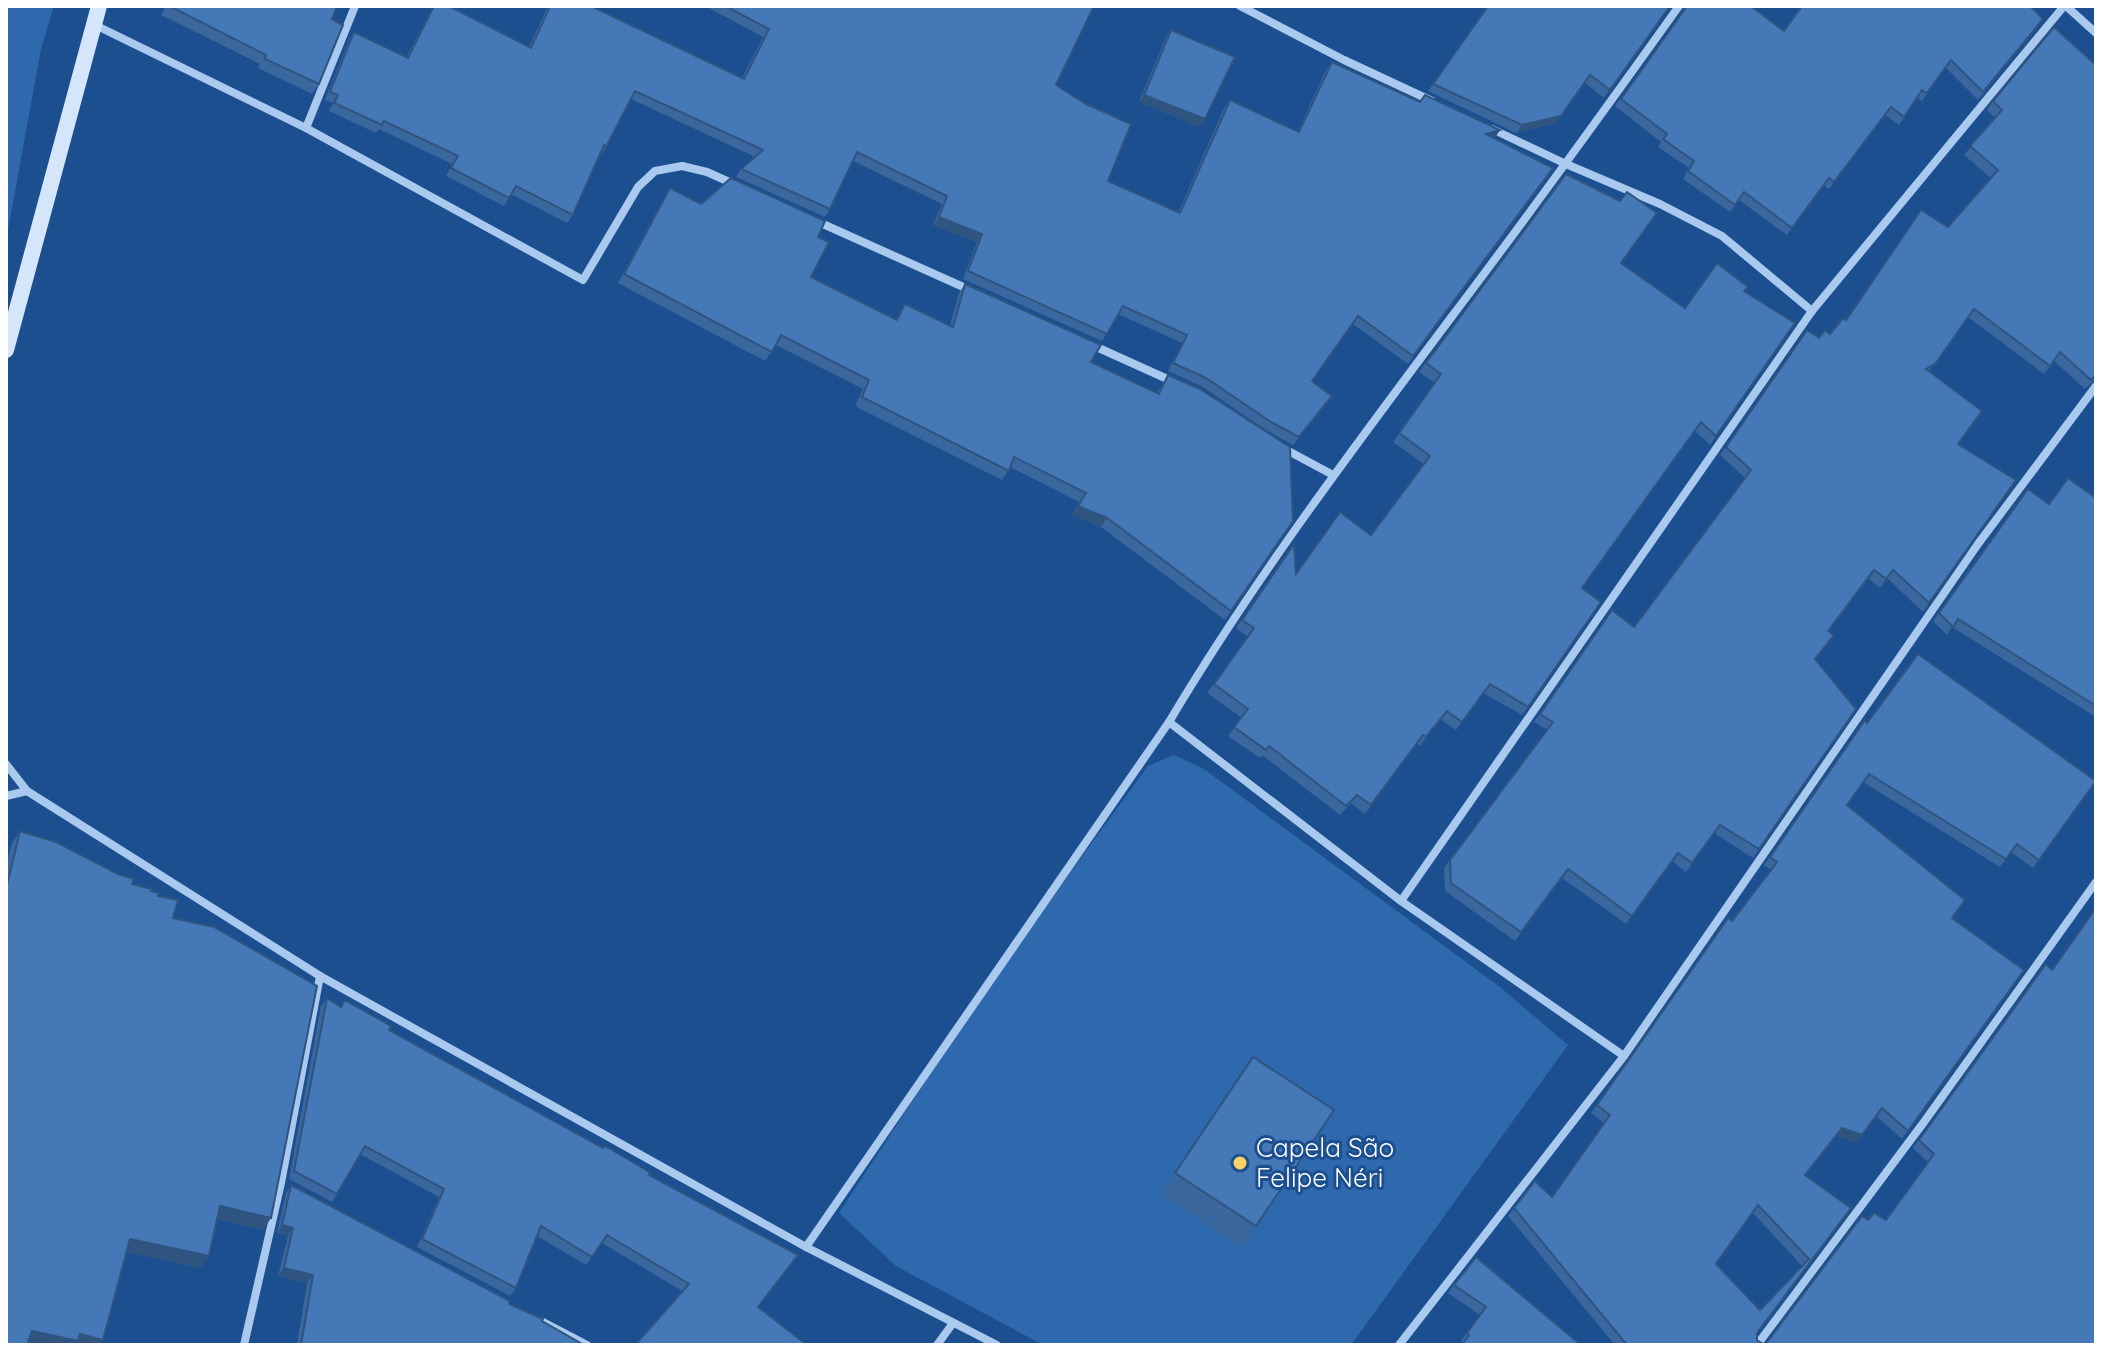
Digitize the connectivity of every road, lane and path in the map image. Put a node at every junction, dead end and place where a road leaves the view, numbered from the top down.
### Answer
1 (99, 6) edge
2 (355, 6) edge
3 (1240, 6) edge
4 (1679, 6) edge
5 (2065, 6) edge
6 (93, 24) junction
7 (2096, 33) edge
8 (1439, 104) edge
9 (1480, 123) edge
10 (306, 128) junction
11 (1566, 164) junction
12 (749, 191) edge
13 (805, 216) edge
14 (975, 292) edge
15 (1812, 311) junction
16 (1087, 343) edge
17 (6, 350) edge
18 (1183, 386) edge
19 (2096, 386) edge
20 (1273, 443) edge
21 (1333, 475) junction
22 (1169, 722) junction
23 (6, 764) edge
24 (27, 791) junction
25 (6, 796) edge
26 (2096, 882) edge
27 (1401, 901) junction
28 (320, 976) junction
29 (1624, 1056) junction
30 (281, 1183) junction
31 (295, 1190) edge
32 (806, 1247) junction
33 (532, 1316) edge
34 (953, 1323) junction
35 (244, 1345) edge
36 (587, 1345) edge
37 (937, 1345) edge
38 (997, 1345) edge
39 (1399, 1345) edge
40 (1757, 1345) edge

1 - 6 main road
2 - 10 street
3 - 8 street
4 - 11 street
5 - 7 street
5 - 15 street
6 - 10 street
6 - 17 main road
9 - 11 street
10 - 12 street
11 - 15 street
11 - 21 street
13 - 14 street
15 - 27 street
16 - 18 street
19 - 29 street
20 - 21 street
21 - 22 street
22 - 27 street
22 - 32 street
23 - 24 street
24 - 25 street
24 - 28 street
26 - 40 street
27 - 29 street
28 - 30 street
28 - 32 street
29 - 39 street
30 - 31 street
30 - 35 street
32 - 34 street
33 - 36 street
34 - 37 street
34 - 38 street

